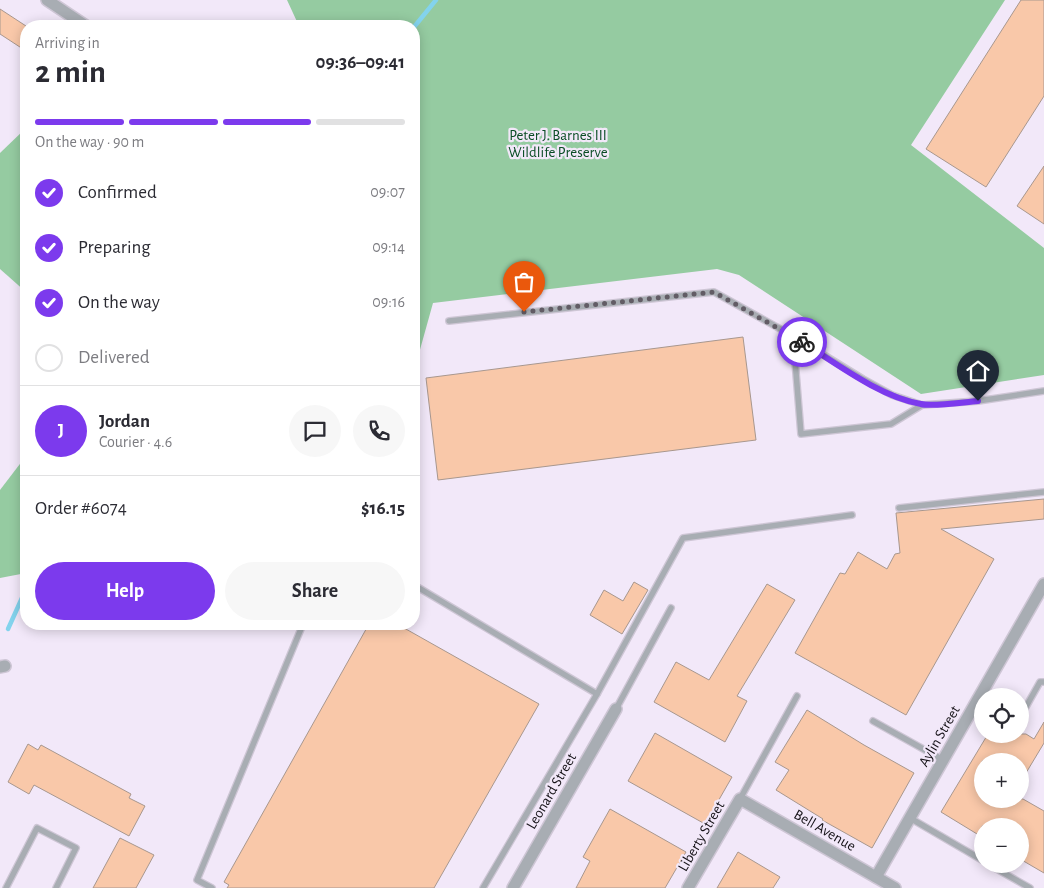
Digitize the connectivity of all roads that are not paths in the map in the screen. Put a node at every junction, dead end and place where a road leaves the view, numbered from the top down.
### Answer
1 (47, 0) edge
2 (77, 20) edge
3 (448, 321) dead end
4 (794, 336) junction
5 (1044, 391) edge
6 (922, 405) junction
7 (1044, 492) edge
8 (899, 508) dead end
9 (852, 515) dead end
10 (1044, 584) edge
11 (420, 589) edge
12 (671, 608) dead end
13 (300, 630) edge
14 (1044, 682) edge
15 (597, 694) junction
16 (797, 696) dead end
17 (1029, 701) edge
18 (616, 709) joint
19 (873, 721) dead end
20 (943, 760) junction
21 (740, 799) junction
22 (910, 818) junction
23 (974, 855) edge
24 (1004, 873) edge
25 (876, 877) junction
26 (6, 888) edge
27 (56, 888) edge
28 (212, 888) edge
29 (483, 888) edge
30 (513, 888) edge
31 (688, 888) edge
32 (895, 888) edge
33 (1030, 888) edge

1 - 2 street
3 - 4 lane
4 - 6 lane
4 - 6 lane
5 - 6 lane
7 - 8 lane
9 - 15 lane
10 - 20 street, Aylin Street
11 - 15 lane
12 - 18 lane
13 - 28 lane
14 - 17 lane
15 - 29 lane
16 - 21 lane
18 - 30 street, Leonard Street
19 - 20 lane
20 - 22 street, Aylin Street
21 - 25 street, Bell Avenue
21 - 31 street, Liberty Street
22 - 23 lane
22 - 25 street, Aylin Street
24 - 33 lane
25 - 32 street, Bell Avenue
26 - 27 lane

